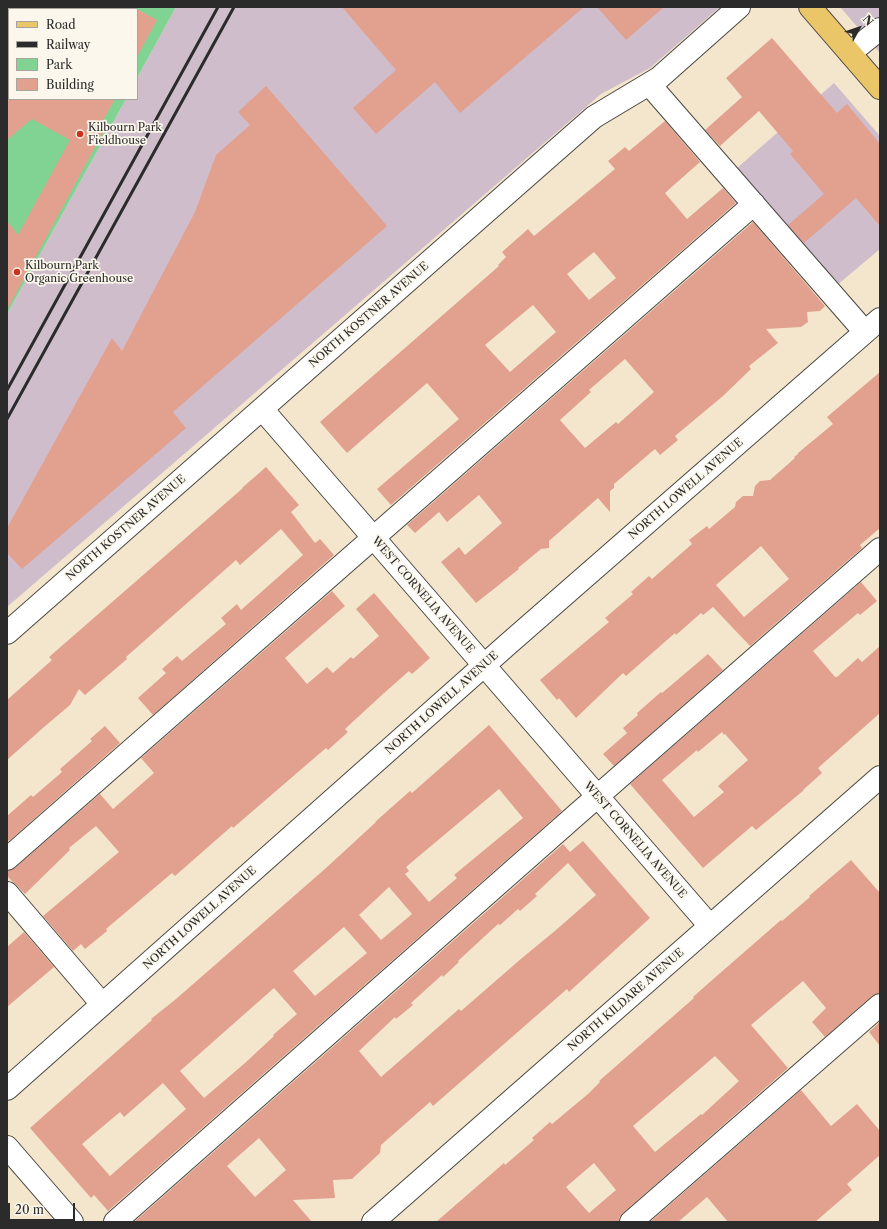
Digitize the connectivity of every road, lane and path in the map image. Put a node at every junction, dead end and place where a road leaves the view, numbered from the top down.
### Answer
1 (739, 7) edge
2 (810, 7) edge
3 (880, 29) edge
4 (850, 53) junction
5 (649, 84) junction
6 (880, 88) edge
7 (754, 204) junction
8 (873, 325) edge
9 (262, 409) junction
10 (374, 539) junction
11 (880, 549) edge
12 (7, 633) edge
13 (484, 666) junction
14 (880, 778) edge
15 (597, 797) junction
16 (7, 859) edge
17 (7, 893) edge
18 (710, 926) junction
19 (102, 1004) junction
20 (880, 1005) edge
21 (7, 1090) edge
22 (7, 1147) edge
23 (72, 1222) edge
24 (115, 1222) edge
25 (373, 1222) edge
26 (631, 1222) edge

1 - 5 street, NORTH KOSTNER AVENUE
2 - 4 main road
3 - 4 street
4 - 6 main road
5 - 7 street
5 - 9 street, NORTH KOSTNER AVENUE
7 - 8 street
7 - 10 street
8 - 13 street, NORTH LOWELL AVENUE
9 - 10 street, WEST CORNELIA AVENUE
9 - 12 street, NORTH KOSTNER AVENUE
10 - 13 street, WEST CORNELIA AVENUE
10 - 16 street
11 - 15 street
13 - 15 street, WEST CORNELIA AVENUE
13 - 19 street, NORTH LOWELL AVENUE
14 - 18 street, NORTH KILDARE AVENUE
15 - 18 street, WEST CORNELIA AVENUE
15 - 24 street
17 - 19 street
18 - 25 street, NORTH KILDARE AVENUE
19 - 21 street, NORTH LOWELL AVENUE
20 - 26 street
22 - 23 street

